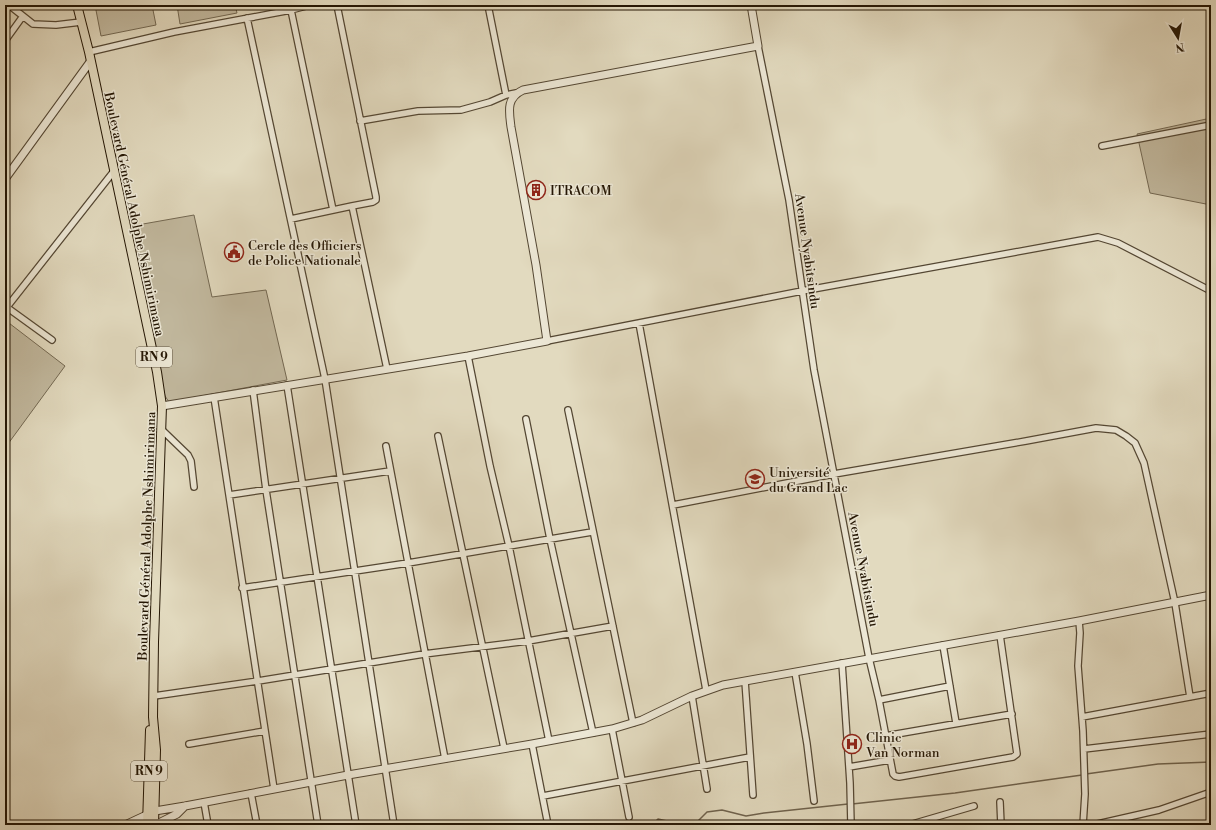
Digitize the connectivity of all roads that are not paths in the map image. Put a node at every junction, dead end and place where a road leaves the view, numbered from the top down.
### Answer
1 (10, 5) edge
2 (77, 5) edge
3 (310, 5) edge
4 (337, 5) edge
5 (488, 5) edge
6 (751, 5) edge
7 (291, 10) junction
8 (23, 16) junction
9 (247, 18) junction
10 (81, 22) junction
11 (5, 41) edge
12 (758, 46) junction
13 (89, 52) junction
14 (90, 62) junction
15 (516, 93) junction
16 (506, 96) junction
17 (360, 121) junction
18 (1211, 125) edge
19 (1102, 146) dead end
20 (114, 171) junction
21 (5, 179) edge
22 (352, 206) junction
23 (333, 210) junction
24 (291, 219) junction
25 (802, 291) junction
26 (1211, 291) edge
27 (6, 307) edge
28 (640, 323) junction
29 (52, 340) dead end
30 (547, 341) junction
31 (468, 356) junction
32 (387, 369) junction
33 (325, 379) junction
34 (288, 385) junction
35 (254, 390) junction
36 (214, 397) junction
37 (162, 406) junction
38 (568, 410) dead end
39 (526, 419) dead end
40 (161, 429) junction
41 (438, 436) dead end
42 (386, 446) dead end
43 (390, 471) junction
44 (834, 474) junction
45 (340, 478) junction
46 (303, 484) junction
47 (194, 487) dead end
48 (266, 490) junction
49 (229, 495) junction
50 (673, 505) junction
51 (592, 532) junction
52 (550, 539) junction
53 (509, 546) junction
54 (463, 554) junction
55 (408, 563) junction
56 (354, 571) junction
57 (318, 577) junction
58 (280, 582) junction
59 (242, 588) junction
60 (1211, 595) edge
61 (1175, 603) junction
62 (1079, 621) junction
63 (613, 626) junction
64 (571, 634) junction
65 (1000, 634) junction
66 (528, 641) junction
67 (943, 645) junction
68 (483, 647) junction
69 (424, 654) junction
70 (868, 658) junction
71 (369, 663) junction
72 (842, 663) junction
73 (331, 669) junction
74 (795, 672) junction
75 (295, 675) junction
76 (258, 681) junction
77 (744, 681) junction
78 (950, 686) junction
79 (706, 690) junction
80 (1211, 693) edge
81 (154, 696) junction
82 (692, 696) junction
83 (1190, 697) junction
84 (879, 700) junction
85 (1012, 714) junction
86 (1082, 716) junction
87 (633, 723) junction
88 (956, 723) junction
89 (612, 729) junction
90 (265, 731) junction
91 (593, 733) junction
92 (1211, 734) edge
93 (885, 736) junction
94 (549, 741) junction
95 (189, 744) dead end
96 (532, 744) junction
97 (504, 748) junction
98 (1084, 749) junction
99 (750, 757) junction
100 (445, 759) junction
101 (890, 760) junction
102 (703, 765) junction
103 (849, 767) junction
104 (385, 769) junction
105 (348, 775) junction
106 (622, 781) junction
107 (311, 782) junction
108 (274, 789) junction
109 (707, 789) dead end
110 (1211, 792) edge
111 (251, 793) junction
112 (753, 795) dead end
113 (543, 796) junction
114 (814, 801) dead end
115 (204, 802) junction
116 (1000, 802) dead end
117 (185, 806) junction
118 (974, 806) dead end
119 (151, 813) junction
120 (629, 817) dead end
121 (125, 825) edge
122 (147, 825) edge
123 (155, 825) edge
124 (208, 825) edge
125 (257, 825) edge
126 (318, 825) edge
127 (356, 825) edge
128 (394, 825) edge
129 (548, 825) edge
130 (851, 825) edge
131 (909, 825) edge
132 (1001, 825) edge
133 (1083, 825) edge
134 (1093, 825) edge

1 - 8 street
2 - 10 main road, Boulevard Général Adolphe Nshimirimana / RN 9
3 - 7 street
4 - 17 street
5 - 16 street
6 - 12 street, Avenue Nyabitsindu
7 - 9 street
7 - 23 street
8 - 10 street
8 - 11 street
9 - 13 street
9 - 24 street
10 - 13 main road, Boulevard Général Adolphe Nshimirimana / RN 9
12 - 15 street
12 - 25 street, Avenue Nyabitsindu
13 - 14 main road, Boulevard Général Adolphe Nshimirimana / RN 9
14 - 20 main road, Boulevard Général Adolphe Nshimirimana / RN 9
14 - 21 street
15 - 16 street
15 - 30 street
16 - 17 street
17 - 22 street
18 - 19 street
20 - 27 street
20 - 37 main road, Boulevard Général Adolphe Nshimirimana / RN 9
22 - 23 street
22 - 32 street
23 - 24 street
24 - 33 street
25 - 26 street
25 - 28 street
25 - 44 street, Avenue Nyabitsindu
27 - 29 street
28 - 30 street
28 - 50 street
30 - 31 street
31 - 32 street
31 - 53 street
32 - 33 street
33 - 34 street
33 - 45 street
34 - 35 street
34 - 46 street
35 - 36 street
35 - 48 street
36 - 37 street
36 - 49 street
37 - 40 main road, Boulevard Général Adolphe Nshimirimana / RN 9
38 - 51 street
39 - 52 street
40 - 47 street
40 - 81 main road, Boulevard Général Adolphe Nshimirimana / RN 9
41 - 54 street
42 - 43 street
43 - 45 street
43 - 55 street
44 - 50 street
44 - 61 street
44 - 70 street, Avenue Nyabitsindu
45 - 46 street
45 - 56 street
46 - 48 street
46 - 57 street
48 - 49 street
48 - 58 street
49 - 59 street
50 - 79 street
51 - 52 street
51 - 63 street
52 - 53 street
52 - 64 street
53 - 54 street
53 - 66 street
54 - 55 street
54 - 68 street
55 - 56 street
55 - 69 street
56 - 57 street
56 - 71 street
57 - 58 street
57 - 73 street
58 - 59 street
58 - 75 street
59 - 76 street
60 - 61 street
61 - 62 street
61 - 83 street
62 - 65 street
62 - 86 street
63 - 64 street
63 - 87 street
64 - 66 street
64 - 91 street
65 - 67 street
65 - 85 street, Avenue Nyabitsindu
66 - 68 street
66 - 94 street
67 - 70 street
67 - 78 street
68 - 69 street
68 - 97 street
69 - 71 street
69 - 100 street
70 - 72 street
70 - 84 street, Avenue Nyabitsindu
71 - 73 street
71 - 104 street
72 - 74 street
72 - 103 street
73 - 75 street
73 - 105 street
74 - 77 street
74 - 114 street
75 - 76 street
75 - 107 street
76 - 81 street
76 - 90 street
77 - 79 street
77 - 99 street
78 - 84 street
78 - 88 street
79 - 82 street
80 - 83 street
81 - 119 main road, Boulevard Général Adolphe Nshimirimana / RN 9
82 - 87 street
82 - 102 street
83 - 86 street
84 - 93 street, Avenue Nyabitsindu
85 - 88 street
85 - 101 street, Avenue Nyabitsindu
86 - 98 street
87 - 89 street
88 - 93 street
89 - 91 street
89 - 106 street
90 - 95 street
90 - 108 street
91 - 94 street
92 - 98 street
93 - 101 street, Avenue Nyabitsindu
94 - 96 street
96 - 97 street
96 - 113 street
97 - 100 street
98 - 133 street
99 - 102 street
99 - 112 street
100 - 104 street
101 - 103 street
102 - 106 street
102 - 109 street
103 - 130 street
104 - 105 street
104 - 128 street
105 - 107 street
105 - 127 street
106 - 113 street
106 - 120 street
107 - 108 street
107 - 126 street
108 - 111 street
110 - 134 street
111 - 115 street
111 - 125 street
113 - 129 street
115 - 117 street
115 - 124 street
116 - 132 street
117 - 119 street
117 - 123 street
118 - 131 street
119 - 121 street
119 - 122 main road, Boulevard Général Adolphe Nshimirimana / RN 9
119 - 123 main road, Boulevard Général Adolphe Nshimirimana / RN 9

